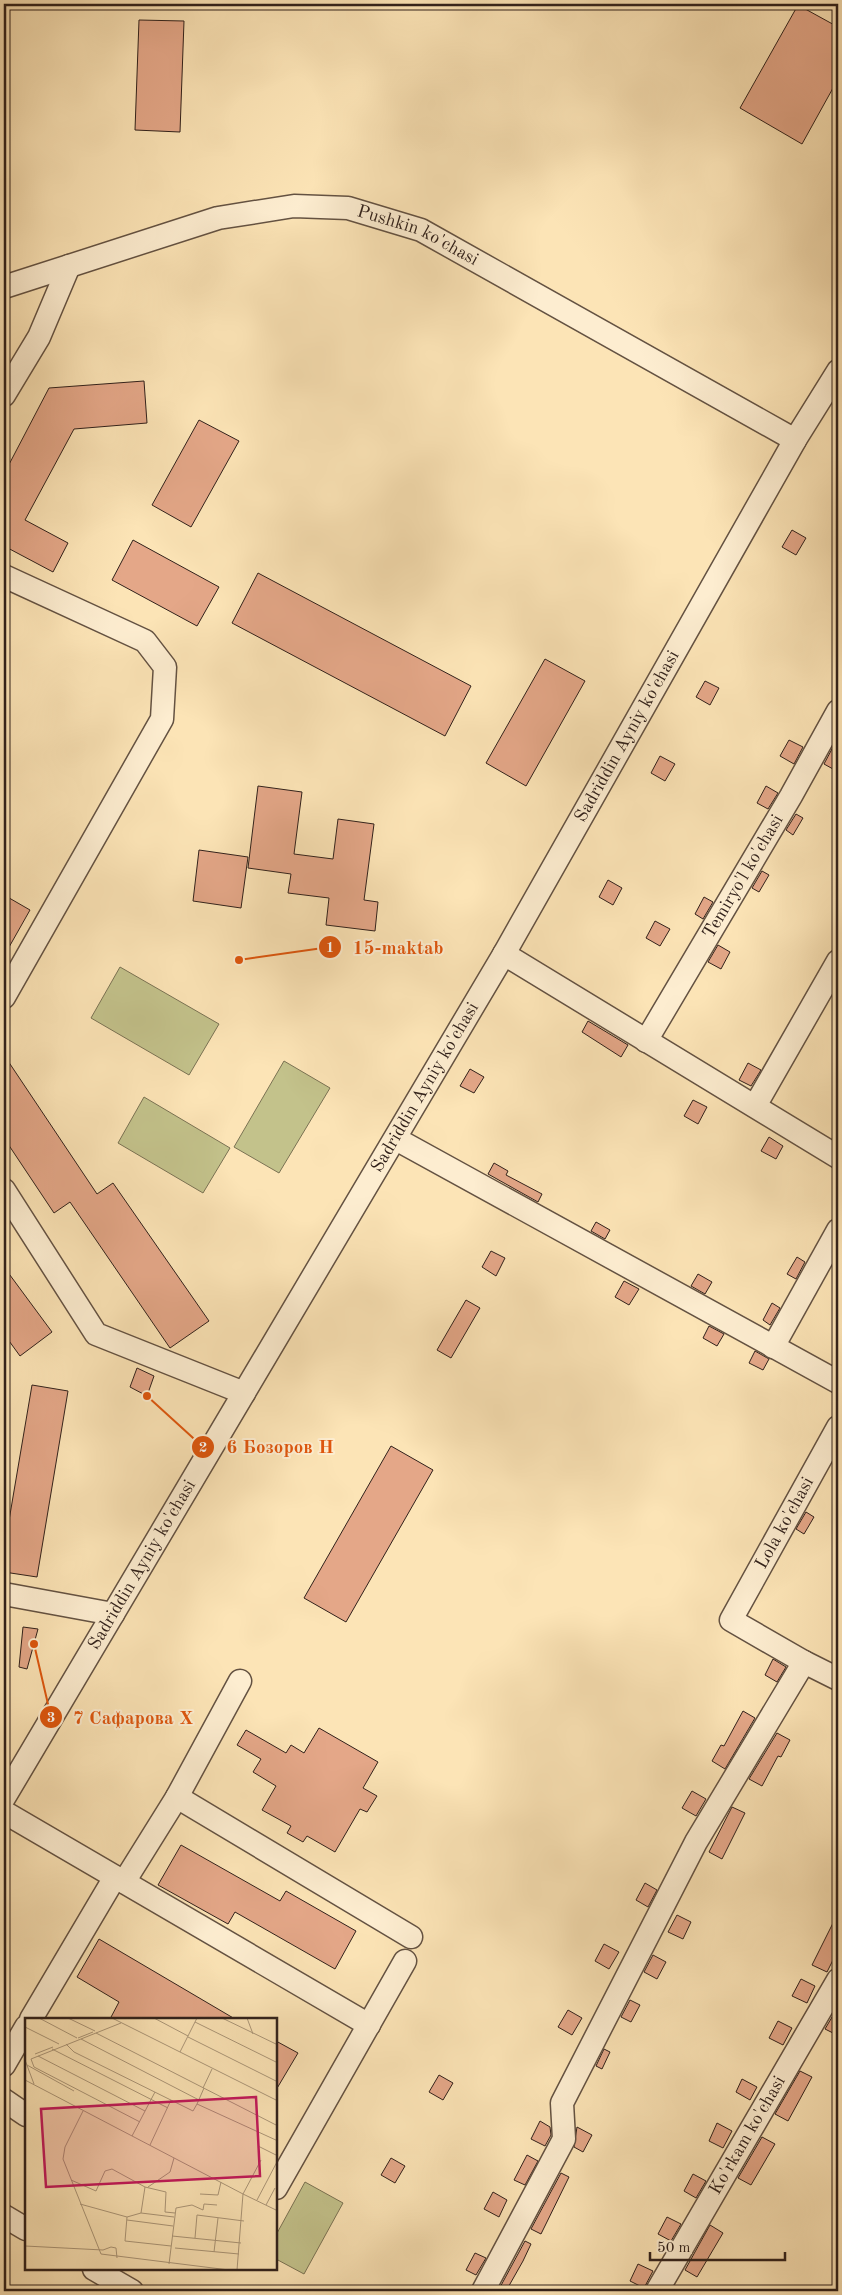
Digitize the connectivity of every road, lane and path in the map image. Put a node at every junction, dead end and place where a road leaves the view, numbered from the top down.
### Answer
1 (69, 266) junction
2 (4, 287) edge
3 (838, 371) edge
4 (4, 395) edge
5 (796, 440) junction
6 (4, 576) edge
7 (838, 711) edge
8 (504, 954) junction
9 (838, 961) edge
10 (4, 997) edge
11 (646, 1041) junction
12 (756, 1106) junction
13 (396, 1139) junction
14 (838, 1157) edge
15 (4, 1190) edge
16 (838, 1230) edge
17 (774, 1347) junction
18 (838, 1382) edge
19 (244, 1393) junction
20 (838, 1427) edge
21 (4, 1594) edge
22 (113, 1614) junction
23 (804, 1662) junction
24 (838, 1679) edge
25 (240, 1681) dead end
26 (176, 1797) junction
27 (4, 1798) edge
28 (4, 1812) edge
29 (119, 1879) junction
30 (410, 1937) dead end
31 (405, 1961) dead end
32 (838, 1980) edge
33 (32, 2018) edge
34 (369, 2025) junction
35 (25, 2029) edge
36 (4, 2065) edge
37 (4, 2100) edge
38 (25, 2114) edge
39 (278, 2184) edge
40 (4, 2216) edge
41 (25, 2228) edge
42 (96, 2270) edge
43 (132, 2291) edge
44 (483, 2291) edge
45 (657, 2291) edge

1 - 2 street, Pushkin ko'chasi
1 - 4 street
1 - 5 street, Pushkin ko'chasi
3 - 5 street, Sadriddin Ayniy ko'chasi
5 - 8 street, Sadriddin Ayniy ko'chasi
6 - 10 street
7 - 11 street, Temiryo'l ko'chasi
8 - 11 street
8 - 13 street, Sadriddin Ayniy ko'chasi
9 - 12 street
11 - 12 street
12 - 14 street
13 - 17 street
13 - 19 street, Sadriddin Ayniy ko'chasi
15 - 19 street
16 - 17 street
17 - 18 street
19 - 22 street, Sadriddin Ayniy ko'chasi
20 - 23 street, Lola ko'chasi
21 - 22 street
22 - 27 street, Sadriddin Ayniy ko'chasi
23 - 24 street
23 - 44 street
25 - 26 street
26 - 29 street
26 - 30 street
28 - 29 street
29 - 33 street
29 - 34 street
31 - 34 street
32 - 45 street, Ko'rkam ko'chasi
34 - 39 street
35 - 36 street
37 - 38 street
40 - 41 street
42 - 43 street

